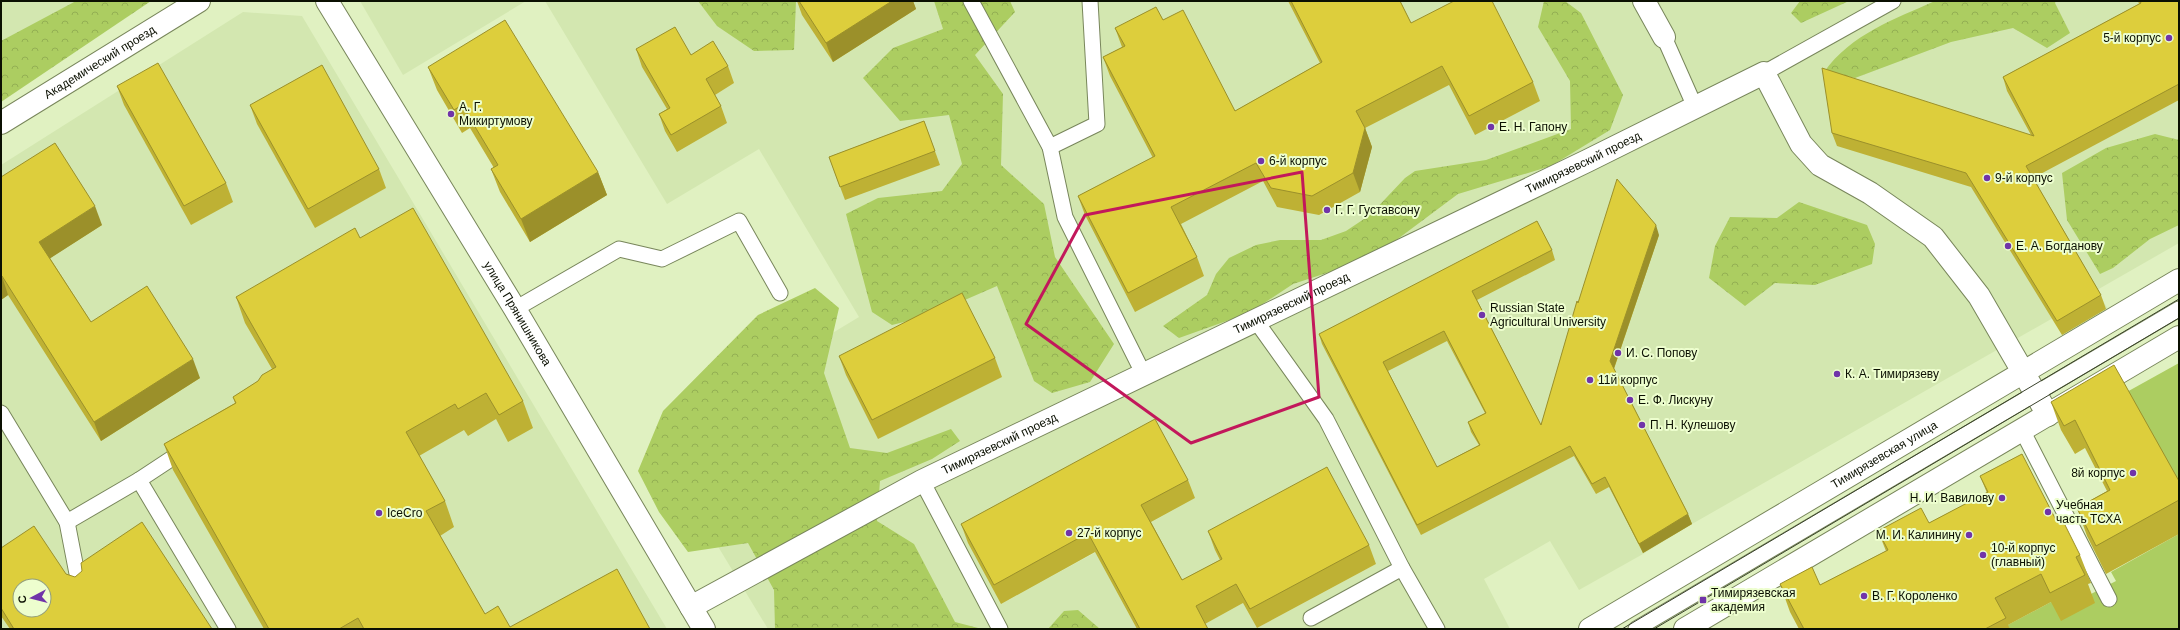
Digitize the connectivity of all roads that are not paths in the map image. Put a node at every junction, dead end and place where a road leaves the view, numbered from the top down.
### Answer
1 (199, 1) edge
2 (327, 1) edge
3 (971, 1) edge
4 (1090, 1) edge
5 (1644, 1) edge
6 (1893, 1) edge
7 (1664, 37) joint
8 (1764, 73) junction
9 (1696, 107) junction
10 (1, 123) edge
11 (1050, 147) junction
12 (2179, 280) edge
13 (780, 293) dead end
14 (515, 309) junction
15 (2179, 309) edge
16 (1256, 321) junction
17 (2179, 337) edge
18 (1143, 373) junction
19 (2023, 373) junction
20 (2035, 394) junction
21 (1, 413) edge
22 (2048, 415) junction
23 (2022, 430) junction
24 (198, 442) edge
25 (139, 480) junction
26 (922, 481) junction
27 (67, 522) junction
28 (1402, 568) junction
29 (79, 584) edge
30 (2109, 599) dead end
31 (691, 607) junction
32 (1311, 618) dead end
33 (228, 629) edge
34 (704, 629) edge
35 (1000, 629) edge
36 (1436, 629) edge
37 (1590, 629) edge
38 (1636, 629) edge
39 (1685, 629) edge

1 - 10 street, Академический проезд
2 - 14 street, улица Прянишникова
3 - 11 lane
4 - 11 lane
5 - 7 street
6 - 8 lane, Тимирязевский проезд
7 - 9 lane
8 - 9 street, Тимирязевский проезд
8 - 19 street
9 - 16 street, Тимирязевский проезд
11 - 18 lane
12 - 19 street, Тимирязевская улица
13 - 14 lane
14 - 31 street, улица Прянишникова
15 - 20 lane
16 - 18 street, Тимирязевский проезд
16 - 28 lane
17 - 22 street
18 - 26 street, Тимирязевский проезд
19 - 20 street
19 - 37 street, Тимирязевская улица
20 - 22 street
20 - 38 lane
21 - 27 lane
22 - 23 street
23 - 30 lane
23 - 39 street
24 - 25 lane
25 - 27 lane
25 - 33 lane
26 - 31 street, Тимирязевский проезд
26 - 35 lane
27 - 29 lane
28 - 32 lane
28 - 36 lane
31 - 34 street, улица Прянишникова

